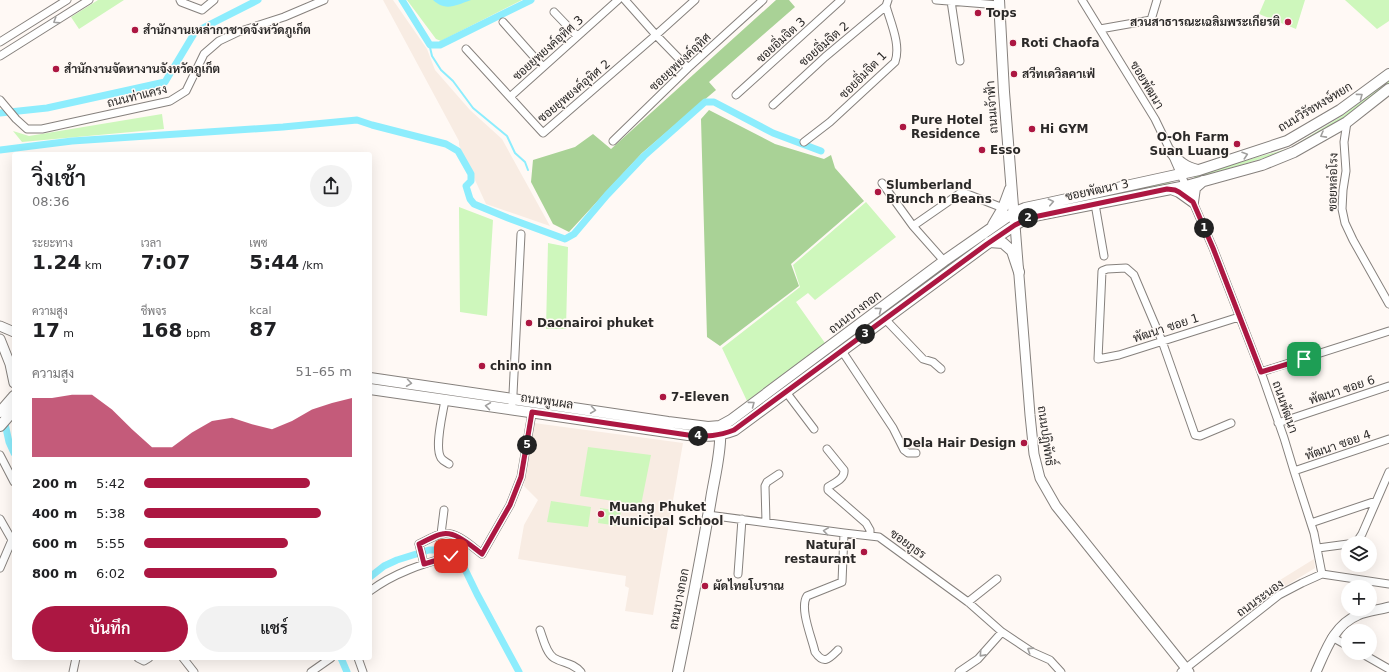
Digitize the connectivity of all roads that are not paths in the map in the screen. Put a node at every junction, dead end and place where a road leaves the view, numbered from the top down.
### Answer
1 (67, 0) edge
2 (180, 0) edge
3 (214, 0) edge
4 (324, 0) edge
5 (618, 0) edge
6 (625, 0) edge
7 (695, 0) edge
8 (763, 0) edge
9 (841, 0) edge
10 (936, 0) edge
11 (1082, 0) edge
12 (1157, 0) edge
13 (84, 1) edge
14 (951, 1) junction
15 (887, 3) edge
16 (999, 3) edge
17 (554, 12) dead end
18 (34, 21) junction
19 (503, 22) dead end
20 (1100, 29) junction
21 (40, 30) junction
22 (656, 35) junction
23 (577, 36) junction
24 (0, 42) edge
25 (466, 49) dead end
26 (0, 56) edge
27 (960, 61) dead end
28 (543, 67) junction
29 (688, 68) junction
30 (1389, 74) edge
31 (1389, 89) edge
32 (0, 93) edge
33 (736, 96) dead end
34 (510, 97) junction
35 (2, 102) edge
36 (773, 105) dead end
37 (1347, 122) junction
38 (613, 141) dead end
39 (804, 142) dead end
40 (1171, 152) junction
41 (1200, 170) junction
42 (1181, 175) junction
43 (1164, 178) junction
44 (1203, 181) junction
45 (882, 183) dead end
46 (1011, 185) junction
47 (1186, 186) junction
48 (1167, 189) junction
49 (1193, 202) junction
50 (1095, 204) junction
51 (1003, 208) junction
52 (1013, 213) junction
53 (1015, 225) junction
54 (913, 226) junction
55 (990, 230) junction
56 (522, 234) dead end
57 (989, 242) junction
58 (1104, 256) dead end
59 (944, 261) junction
60 (1019, 272) junction
61 (1389, 304) edge
62 (1239, 317) junction
63 (885, 319) junction
64 (0, 326) edge
65 (12, 331) edge
66 (1389, 331) edge
67 (0, 339) edge
68 (1162, 341) junction
69 (842, 351) junction
70 (941, 369) dead end
71 (1261, 372) junction
72 (12, 374) edge
73 (372, 378) edge
74 (1389, 386) edge
75 (372, 389) edge
76 (786, 392) junction
77 (512, 398) junction
78 (445, 400) junction
79 (12, 405) edge
80 (511, 409) junction
81 (0, 412) edge
82 (532, 412) junction
83 (1231, 423) dead end
84 (1278, 423) junction
85 (0, 426) edge
86 (814, 429) dead end
87 (720, 431) junction
88 (1389, 439) edge
89 (827, 449) dead end
90 (916, 453) dead end
91 (0, 456) edge
92 (449, 464) dead end
93 (1294, 472) junction
94 (1389, 472) edge
95 (778, 474) dead end
96 (12, 478) edge
97 (1376, 501) junction
98 (444, 510) dead end
99 (708, 515) junction
100 (0, 519) edge
101 (742, 519) junction
102 (766, 522) junction
103 (1311, 523) junction
104 (844, 533) junction
105 (442, 534) junction
106 (870, 536) junction
107 (1361, 536) edge
108 (12, 539) edge
109 (12, 543) edge
110 (1341, 545) edge
111 (1318, 548) junction
112 (451, 556) dead end
113 (423, 561) junction
114 (0, 568) edge
115 (738, 574) dead end
116 (1322, 574) junction
117 (997, 579) dead end
118 (1389, 584) edge
119 (372, 589) edge
120 (968, 602) junction
121 (1389, 607) edge
122 (540, 630) dead end
123 (1002, 632) junction
124 (1332, 637) junction
125 (1341, 642) edge
126 (838, 650) dead end
127 (76, 660) edge
128 (185, 660) edge
129 (328, 660) edge
130 (359, 660) edge
131 (1373, 660) edge
132 (1389, 669) edge
133 (1185, 671) edge
134 (73, 672) edge
135 (194, 672) edge
136 (311, 672) edge
137 (363, 672) edge
138 (582, 672) edge
139 (678, 672) edge
140 (959, 672) edge
141 (1061, 672) edge
142 (1316, 672) edge

1 - 18 street
2 - 3 street
4 - 35 street, ถนนท่าแครง
5 - 23 street, ซอยยุพยงค์อุทิศ 3
6 - 22 street
7 - 22 street
8 - 29 street, ซอยยุพยงค์อุทิศ
9 - 33 street, ซอยอิ่มจิต 3
10 - 14 street
11 - 20 street, ซอยพัฒนา
12 - 20 street
13 -> 21 street
14 - 16 street
14 - 27 street
15 - 36 street, ซอยอิ่มจิต 2
15 - 39 street, ซอยอิ่มจิต 1
16 - 46 main road, ถนนเจ้าฟ้า
17 - 23 street
18 - 21 street
18 - 24 street
19 - 28 street
20 - 40 street, ซอยพัฒนา
21 - 26 street
22 - 29 street
22 - 34 street, ซอยยุพยงค์อุทิศ 2
23 - 28 street, ซอยยุพยงค์อุทิศ 3
25 - 34 street
28 - 34 street, ซอยยุพยงค์อุทิศ 3
29 - 38 street, ซอยยุพยงค์อุทิศ
41 -> 30 main road, ถนนวิรัชหงษ์หยก
31 - 37 main road
32 - 35 street, ถนนท่าแครง
37 -> 44 main road
37 - 61 street, ซอยหล่อโรง
40 - 41 main road
40 - 42 street, ซอยพัฒนา
40 - 43 main road
41 - 42 main road, ถนนวิรัชหงษ์หยก
42 - 43 main road, ซอยพัฒนา 3
42 - 47 street, ซอยพัฒนา
52 -> 43 main road, ซอยพัฒนา 3
44 - 47 main road
44 - 49 main road
45 - 54 street
46 - 51 main road
46 - 52 main road, ถนนเจ้าฟ้า
47 - 48 main road, ซอยพัฒนา 3
47 - 49 street, ถนนพัฒนา
48 - 49 main road
48 - 50 main road, ซอยพัฒนา 3
49 - 62 street, ถนนพัฒนา
50 - 53 main road, ซอยพัฒนา 3
50 - 58 street
51 - 54 street
51 - 55 main road
52 - 53 main road, ถนนเจ้าฟ้า
52 - 55 main road, ถนนบางกอก
53 - 57 main road, ถนนบางกอก
53 - 60 street, ถนนปฏิพัทธิ์
54 - 59 street
55 - 59 main road, ถนนบางกอก
56 - 77 street
57 - 60 main road
57 - 63 main road, ถนนบางกอก
87 -> 59 main road, ถนนบางกอก
60 - 133 street, ถนนปฏิพัทธิ์
62 - 68 street, พัฒนา ซอย 1
62 - 71 street, ถนนพัฒนา
63 - 69 main road, ถนนบางกอก
63 - 70 street
64 - 65 street
66 - 71 street
67 - 72 street
68 - 68 street, พัฒนา ซอย 1
68 - 83 street
69 - 76 main road, ถนนบางกอก
69 - 90 street
71 - 84 street, ถนนพัฒนา
73 -> 77 main road, ถนนพูนผล
74 - 84 street, พัฒนา ซอย 6
75 - 78 main road, ถนนพูนผล
76 - 86 street
76 - 87 main road, ถนนบางกอก
77 - 80 street
77 -> 87 main road, ถนนพูนผล
80 -> 78 main road, ถนนพูนผล
78 - 92 street
79 - 81 main road
79 - 85 main road
80 - 82 main road, ถนนพูนผล
82 - 87 main road, ถนนพูนผล
82 - 105 street
84 - 93 street, ถนนพัฒนา
87 - 99 main road, ถนนบางกอก
88 - 93 street, พัฒนา ซอย 4
89 - 106 street
91 - 96 street
93 - 103 street, ถนนพัฒนา
94 - 97 street
95 - 102 street
97 - 103 street
97 - 107 street
98 - 105 street
99 - 101 street, ซอยภูธร
99 - 139 main road, ถนนบางกอก
100 - 108 street
101 - 102 street, ซอยภูธร
101 - 115 street
104 -> 102 street, ซอยภูธร
103 - 111 street, ถนนพัฒนา
104 - 106 street, ซอยภูธร
104 - 126 street
105 - 113 street
106 - 120 street, ซอยภูธร
109 - 114 street
110 - 111 street
111 - 116 street, ถนนพัฒนา
112 - 113 street
113 - 119 street
116 - 118 street
116 - 133 street, ถนนระนอง
117 - 120 street
120 - 123 street, ซอยภูธร
121 - 124 street
122 - 138 street
123 -> 140 street
141 -> 123 street, ซอยภูธร
124 - 125 street
124 - 142 street
127 - 134 street
128 - 135 street
129 - 136 street
130 - 137 street
131 - 132 street

